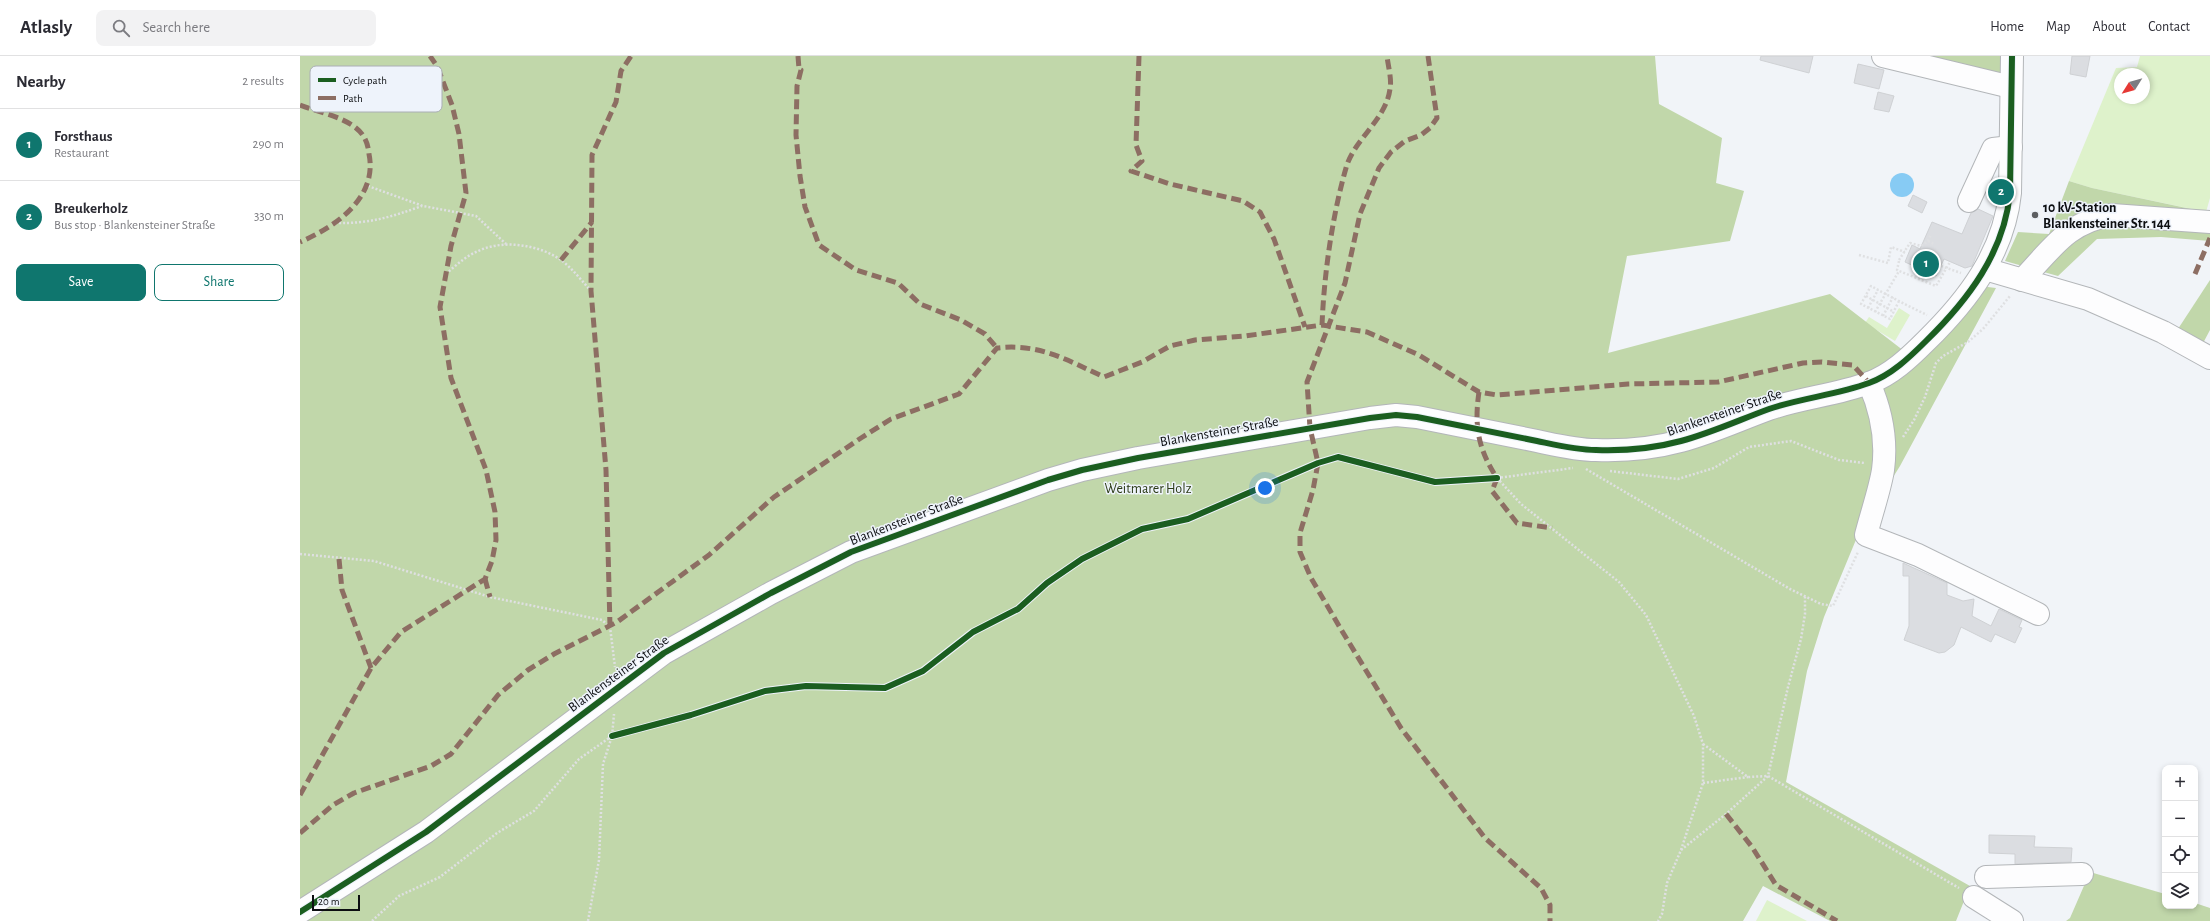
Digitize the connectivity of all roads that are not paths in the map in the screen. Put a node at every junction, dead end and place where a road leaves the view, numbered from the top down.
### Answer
1 (1883, 56) edge
2 (2012, 56) edge
3 (2011, 88) junction
4 (2011, 147) junction
5 (1969, 201) dead end
6 (2210, 222) edge
7 (1985, 269) junction
8 (2022, 280) junction
9 (2210, 358) edge
10 (1869, 383) junction
11 (2038, 614) dead end
12 (2082, 874) dead end
13 (300, 912) edge
14 (2012, 921) edge

1 - 3 street
2 - 3 street, Blankensteiner Straße
3 - 4 street, Blankensteiner Straße
4 - 5 street
4 - 7 street, Blankensteiner Straße
6 - 8 street
7 - 8 street
7 - 10 street, Blankensteiner Straße
8 - 9 street
10 - 11 street
10 - 13 street, Blankensteiner Straße
12 - 14 street

